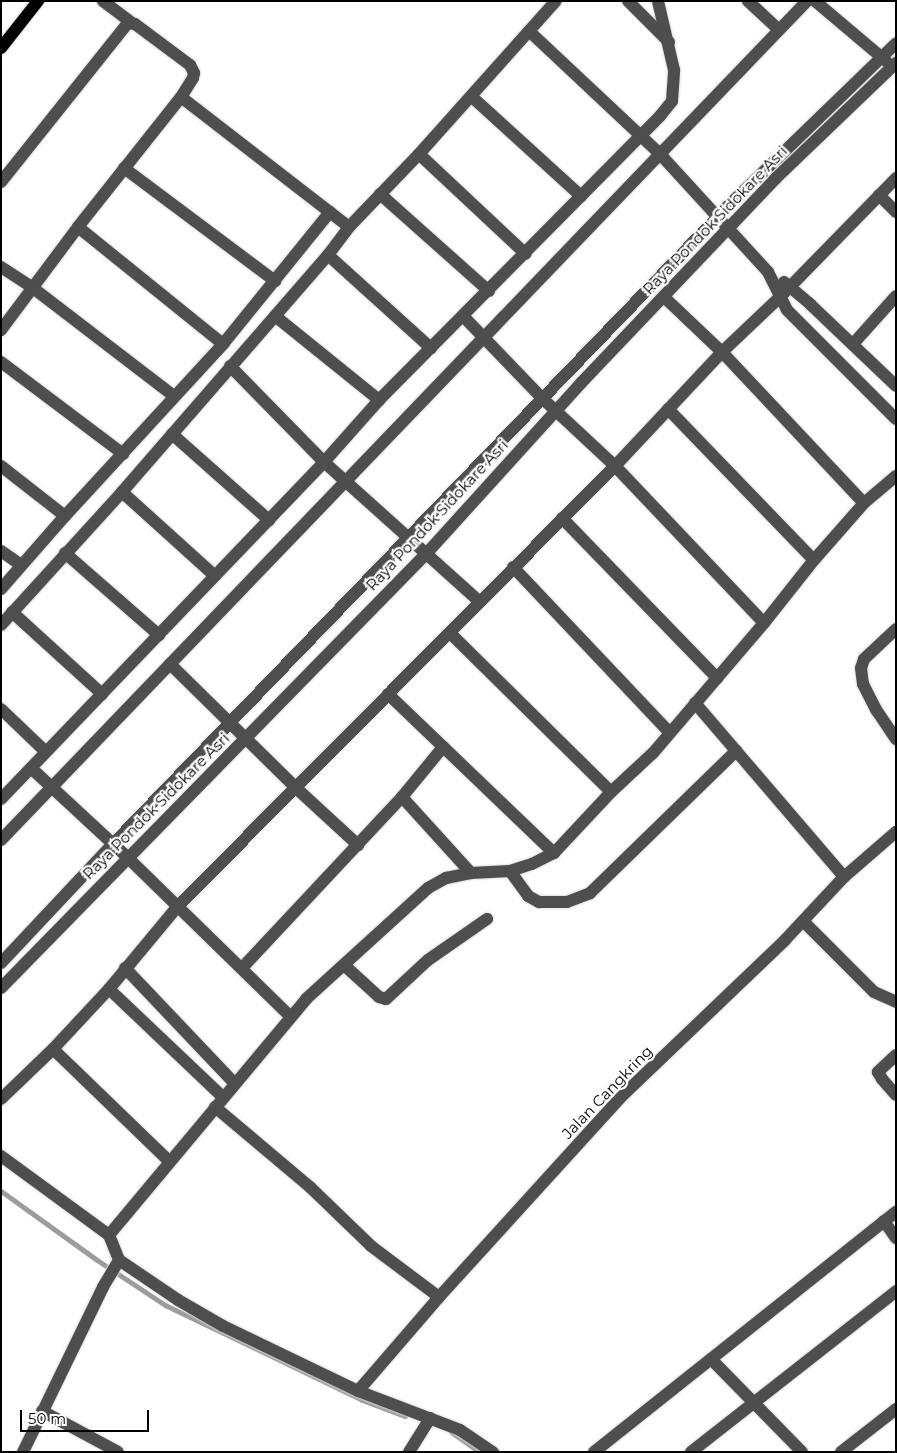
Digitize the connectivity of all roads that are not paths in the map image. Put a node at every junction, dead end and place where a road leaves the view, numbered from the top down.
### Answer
1 (38, 1) edge
2 (103, 1) edge
3 (556, 1) edge
4 (628, 1) edge
5 (658, 1) edge
6 (748, 1) edge
7 (807, 1) edge
8 (815, 1) edge
9 (130, 22) junction
10 (779, 30) junction
11 (529, 31) junction
12 (669, 42) junction
13 (896, 43) edge
14 (1, 48) edge
15 (881, 56) junction
16 (895, 66) edge
17 (181, 96) junction
18 (471, 96) junction
19 (639, 135) junction
20 (419, 154) junction
21 (660, 154) junction
22 (124, 168) junction
23 (896, 178) edge
24 (1, 182) edge
25 (380, 194) junction
26 (879, 195) junction
27 (581, 196) junction
28 (330, 212) junction
29 (896, 212) edge
30 (722, 213) junction
31 (78, 227) junction
32 (349, 227) junction
33 (730, 227) junction
34 (526, 254) junction
35 (328, 255) junction
36 (1, 267) edge
37 (768, 272) junction
38 (276, 281) junction
39 (790, 286) junction
40 (33, 288) junction
41 (489, 291) junction
42 (781, 296) junction
43 (896, 296) edge
44 (664, 297) junction
45 (275, 316) junction
46 (463, 316) junction
47 (1, 330) edge
48 (483, 338) junction
49 (223, 344) junction
50 (853, 344) junction
51 (431, 348) junction
52 (722, 352) junction
53 (1, 362) edge
54 (230, 366) junction
55 (896, 386) edge
56 (174, 396) junction
57 (543, 399) junction
58 (379, 400) junction
59 (668, 409) junction
60 (556, 411) junction
61 (896, 419) edge
62 (172, 434) junction
63 (123, 454) junction
64 (324, 462) junction
65 (1, 466) edge
66 (615, 466) junction
67 (896, 476) edge
68 (346, 480) junction
69 (122, 492) junction
70 (864, 503) junction
71 (64, 516) junction
72 (562, 518) junction
73 (269, 520) junction
74 (410, 538) junction
75 (1, 551) edge
76 (65, 553) junction
77 (426, 554) junction
78 (814, 560) junction
79 (21, 565) junction
80 (513, 568) junction
81 (215, 576) junction
82 (1, 589) edge
83 (479, 601) junction
84 (12, 612) junction
85 (764, 623) junction
86 (1, 624) edge
87 (896, 629) edge
88 (450, 633) junction
89 (158, 635) junction
90 (170, 664) junction
91 (717, 678) junction
92 (102, 694) junction
93 (388, 694) junction
94 (695, 703) junction
95 (1, 710) edge
96 (231, 722) junction
97 (670, 733) junction
98 (246, 737) junction
99 (896, 739) edge
100 (443, 748) junction
101 (736, 751) junction
102 (46, 752) junction
103 (31, 768) junction
104 (295, 787) junction
105 (51, 788) junction
106 (611, 792) junction
107 (402, 797) junction
108 (1, 799) edge
109 (896, 832) edge
110 (1, 840) edge
111 (112, 844) junction
112 (358, 845) junction
113 (554, 853) junction
114 (127, 857) junction
115 (510, 871) junction
116 (472, 873) junction
117 (844, 877) junction
118 (177, 907) junction
119 (487, 919) dead end
120 (803, 921) junction
121 (1, 963) edge
122 (344, 965) junction
123 (125, 968) junction
124 (242, 968) junction
125 (1, 988) edge
126 (108, 989) junction
127 (896, 1002) edge
128 (290, 1016) junction
129 (186, 1032) junction
130 (170, 1047) junction
131 (53, 1049) junction
132 (896, 1055) edge
133 (234, 1083) junction
134 (896, 1095) edge
135 (1, 1100) edge
136 (219, 1102) junction
137 (1, 1156) edge
138 (170, 1161) junction
139 (896, 1212) edge
140 (884, 1221) junction
141 (109, 1234) junction
142 (896, 1238) edge
143 (118, 1263) junction
144 (896, 1291) edge
145 (439, 1297) junction
146 (711, 1359) junction
147 (358, 1391) junction
148 (754, 1401) junction
149 (896, 1409) edge
150 (42, 1411) junction
151 (429, 1419) junction
152 (23, 1452) edge
153 (118, 1452) edge
154 (409, 1452) edge
155 (493, 1452) edge
156 (594, 1452) edge
157 (691, 1452) edge
158 (802, 1452) edge
159 (840, 1452) edge

1 - 14 main road
2 - 9 street
3 - 11 street
4 - 12 street
5 - 12 street
6 - 10 street
7 - 10 street
8 - 15 street
9 - 17 street
9 - 24 street
10 - 21 street
11 - 18 street
11 - 19 street
12 - 19 street
13 - 15 street, Raya Pondok Sidokare Asri
15 - 16 street
15 - 30 street, Raya Pondok Sidokare Asri
16 - 33 street, Raya Pondok Sidokare Asri
17 - 22 street
17 - 28 street
18 - 20 street
18 - 27 street
19 - 21 street
19 - 27 street
20 - 25 street
20 - 34 street
21 - 30 street
21 - 48 street
22 - 31 street
22 - 38 street
23 - 26 street
25 - 32 street
25 - 41 street
26 - 29 street
26 - 39 street
27 - 34 street
28 - 32 street
28 - 38 street
30 - 33 street
30 - 57 street, Raya Pondok Sidokare Asri
31 - 40 street
31 - 49 street
32 - 35 street
33 - 37 street
33 - 44 street, Raya Pondok Sidokare Asri
34 - 41 street
35 - 45 street
35 - 51 street
36 - 40 street
37 - 39 street
37 - 42 street
38 - 49 street
39 - 42 street
39 - 50 street
40 - 47 street
40 - 56 street
41 - 46 street
42 - 52 street
42 - 61 street
43 - 50 street
44 - 52 street
44 - 60 street, Raya Pondok Sidokare Asri
45 - 54 street
45 - 58 street
46 - 48 street
46 - 51 street
48 - 57 street
48 - 68 street
49 - 56 street
50 - 55 street
51 - 58 street
52 - 59 street
52 - 70 street
53 - 63 street
54 - 62 street
54 - 64 street
56 - 63 street
57 - 60 street
57 - 74 street, Raya Pondok Sidokare Asri
58 - 64 street
59 - 66 street
59 - 78 street
60 - 66 street
60 - 77 street, Raya Pondok Sidokare Asri
62 - 69 street
62 - 73 street
63 - 71 street
64 - 68 street
64 - 73 street
65 - 71 street
66 - 72 street
66 - 85 street
67 - 70 street
68 - 74 street
68 - 90 street
69 - 76 street
69 - 81 street
70 - 78 street
71 - 79 street
72 - 80 street
72 - 91 street
73 - 81 street
74 - 77 street
74 - 96 street, Raya Pondok Sidokare Asri
75 - 79 street
76 - 84 street
76 - 89 street
77 - 83 street
77 - 98 street, Raya Pondok Sidokare Asri
78 - 85 street
79 - 82 street
80 - 83 street
80 - 97 street
81 - 89 street
83 - 88 street
84 - 86 street
84 - 92 street
85 - 91 street
87 - 99 street
88 - 93 street
88 - 106 street
89 - 92 street
90 - 96 street
90 - 105 street
91 - 94 street
92 - 102 street
93 - 100 street
93 - 104 street
94 - 97 street
94 - 101 street
95 - 102 street
96 - 98 street
96 - 111 street, Raya Pondok Sidokare Asri
97 - 106 street
98 - 104 street
98 - 114 street, Raya Pondok Sidokare Asri
100 - 107 street
100 - 113 street
101 - 115 street
101 - 117 street
102 - 103 street
103 - 105 street
103 - 108 street
104 - 112 street
104 - 118 street
105 - 110 street
105 - 111 street
106 - 113 street
107 - 112 street
107 - 116 street
109 - 117 street, Jalan Cangkring
111 - 114 street
111 - 121 street, Raya Pondok Sidokare Asri
112 - 124 street
113 - 115 street
114 - 118 street
114 - 125 street, Raya Pondok Sidokare Asri
115 - 116 street
116 - 122 street
117 - 120 street, Jalan Cangkring
118 - 123 street
118 - 124 street
119 - 122 street
120 - 127 street
120 - 145 street, Jalan Cangkring
122 - 128 street
123 - 126 street
123 - 129 street
124 - 128 street
126 - 130 street
126 - 131 street
128 - 133 street
129 - 130 street
129 - 133 street
130 - 136 street
131 - 135 street
131 - 138 street
132 - 134 street
133 - 136 street
136 - 138 street
136 - 145 street
137 - 141 street
138 - 141 street
139 - 140 street
140 - 142 street
140 - 146 street
141 - 143 street
143 - 147 street
143 - 150 street
144 - 148 street
145 - 147 street, Jalan Cangkring
146 - 148 street
146 - 156 street
147 - 151 street
148 - 157 street
148 - 158 street
149 - 159 street
150 - 152 street
150 - 153 street
151 - 154 street
151 - 155 street

